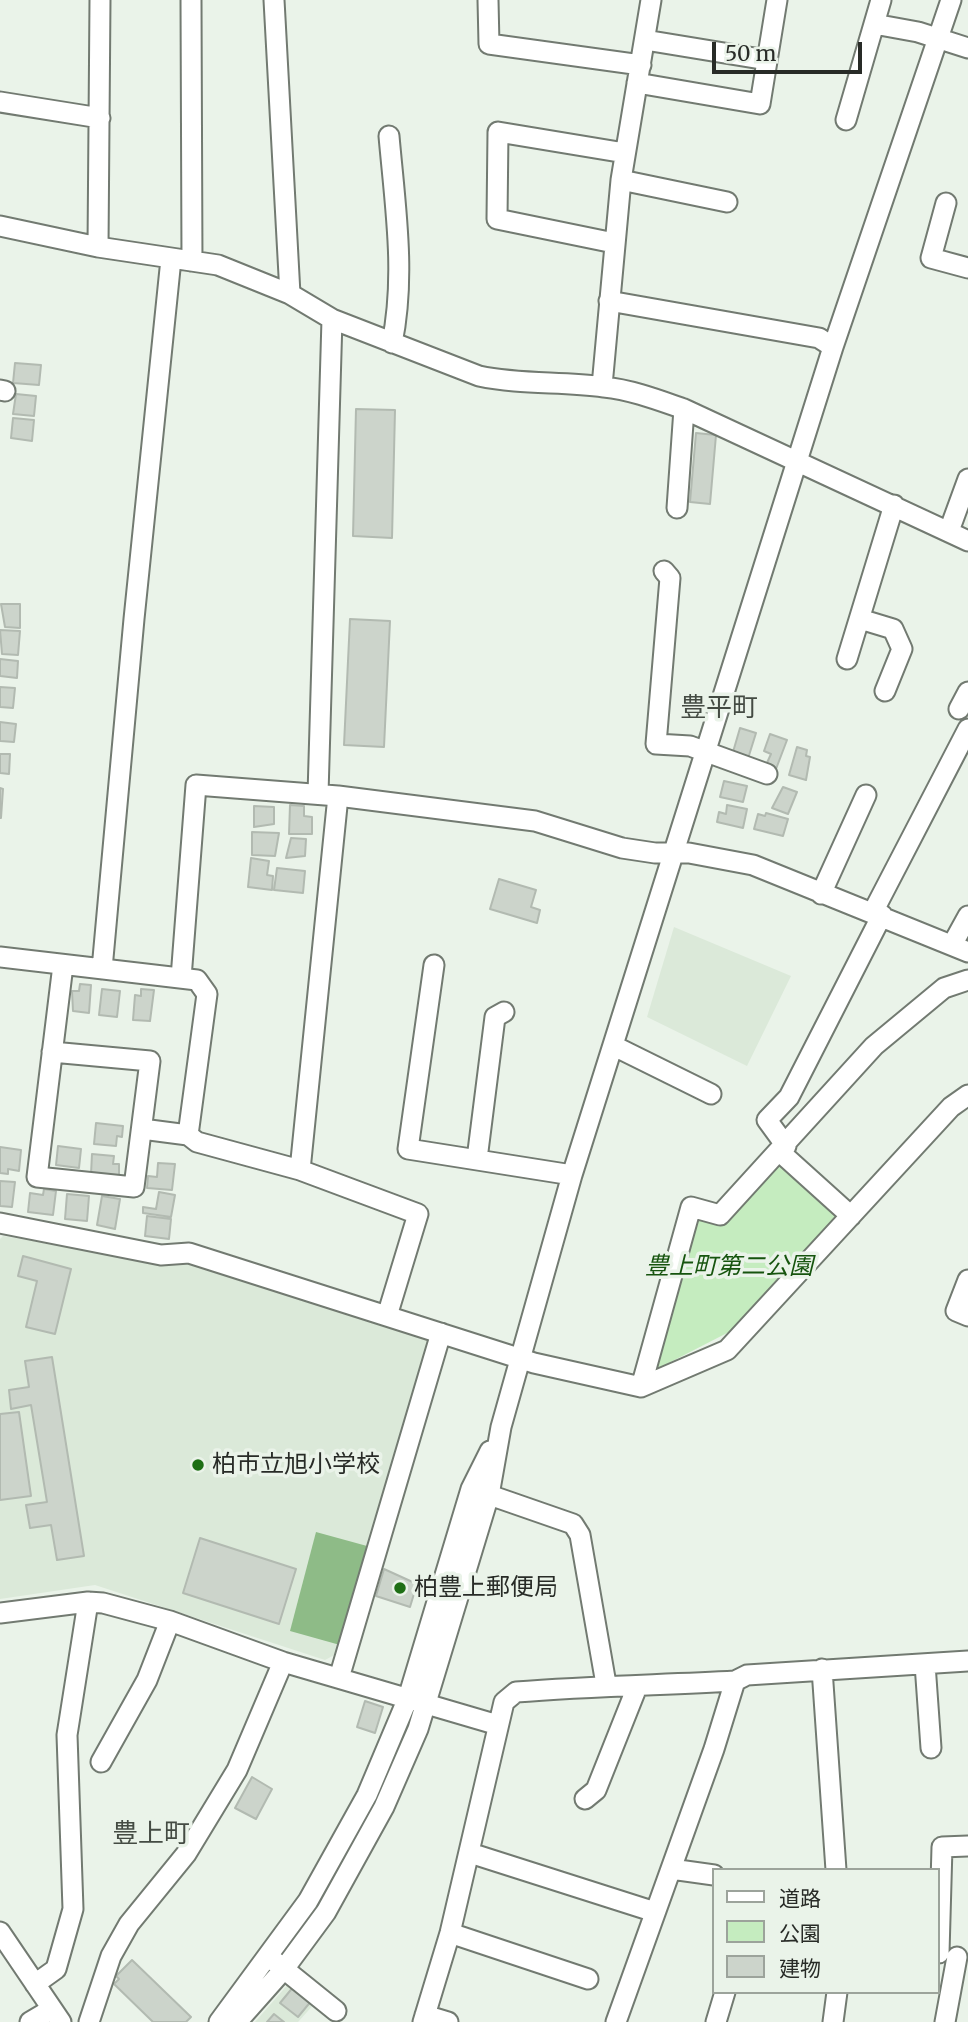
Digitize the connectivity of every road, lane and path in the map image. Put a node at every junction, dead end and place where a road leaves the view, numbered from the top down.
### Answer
1 (100, 0) edge
2 (191, 0) edge
3 (274, 0) edge
4 (488, 0) edge
5 (651, 0) edge
6 (777, 0) edge
7 (881, 0) edge
8 (951, 0) edge
9 (874, 24) junction
10 (939, 39) junction
11 (645, 40) junction
12 (968, 48) edge
13 (767, 60) junction
14 (639, 74) junction
15 (0, 102) edge
16 (100, 118) junction
17 (846, 120) dead end
18 (389, 136) dead end
19 (625, 153) junction
20 (621, 180) junction
21 (727, 202) dead end
22 (946, 203) dead end
23 (0, 226) edge
24 (614, 243) junction
25 (98, 247) junction
26 (171, 259) junction
27 (192, 261) junction
28 (968, 268) edge
29 (290, 294) junction
30 (609, 300) junction
31 (332, 319) junction
32 (392, 343) junction
33 (833, 346) junction
34 (602, 386) junction
35 (684, 409) junction
36 (797, 462) junction
37 (968, 479) edge
38 (894, 505) junction
39 (677, 508) dead end
40 (949, 531) junction
41 (968, 541) edge
42 (664, 571) dead end
43 (860, 619) junction
44 (847, 659) dead end
45 (885, 691) dead end
46 (968, 729) edge
47 (704, 752) junction
48 (767, 774) dead end
49 (318, 794) junction
50 (866, 794) dead end
51 (338, 796) junction
52 (674, 852) junction
53 (821, 894) junction
54 (877, 914) junction
55 (968, 916) edge
56 (960, 948) edge
57 (0, 957) edge
58 (63, 965) junction
59 (434, 965) dead end
60 (103, 969) junction
61 (181, 978) junction
62 (968, 980) edge
63 (504, 1012) dead end
64 (614, 1046) junction
65 (52, 1052) junction
66 (711, 1094) dead end
67 (968, 1096) edge
68 (142, 1129) junction
69 (188, 1135) junction
70 (783, 1149) junction
71 (478, 1159) junction
72 (300, 1170) junction
73 (572, 1175) junction
74 (851, 1216) junction
75 (0, 1223) edge
76 (968, 1280) edge
77 (968, 1315) edge
78 (387, 1316) junction
79 (441, 1333) junction
80 (520, 1358) junction
81 (641, 1387) junction
82 (480, 1492) junction
83 (88, 1602) junction
84 (0, 1614) edge
85 (170, 1621) junction
86 (968, 1661) edge
87 (283, 1662) junction
88 (925, 1664) junction
89 (822, 1669) junction
90 (339, 1678) junction
91 (735, 1681) junction
92 (606, 1684) junction
93 (637, 1687) junction
94 (416, 1700) junction
95 (498, 1726) junction
96 (931, 1748) dead end
97 (101, 1762) dead end
98 (585, 1799) dead end
99 (968, 1846) edge
100 (470, 1853) junction
101 (836, 1868) edge
102 (671, 1869) junction
103 (712, 1875) edge
104 (655, 1912) junction
105 (0, 1932) edge
106 (450, 1933) junction
107 (950, 1955) edge
108 (268, 1956) junction
109 (284, 1969) junction
110 (588, 1979) dead end
111 (35, 1984) junction
112 (723, 1994) edge
113 (836, 1994) edge
114 (336, 2011) dead end
115 (57, 2016) edge
116 (424, 2019) edge
117 (30, 2022) edge
118 (89, 2022) edge
119 (219, 2022) edge
120 (237, 2022) edge
121 (448, 2022) edge
122 (616, 2022) edge
123 (716, 2022) edge
124 (833, 2022) edge
125 (945, 2022) edge

1 - 16 street
2 - 27 street
3 - 29 street
4 - 14 street
5 - 11 street
6 - 13 street
7 - 9 street
8 - 10 street
9 - 10 street
9 - 17 street
10 - 12 street
10 - 33 street
11 - 13 street
11 - 14 street
13 - 14 street
14 - 19 street
15 - 16 street
16 - 25 street
18 - 32 street
19 - 20 street
19 - 24 street
20 - 21 street
20 - 24 street
22 - 28 street
23 - 25 street
24 - 30 street
25 - 26 street
26 - 27 street
26 - 60 street
27 - 29 street
29 - 31 street
30 - 33 street
30 - 34 street
31 - 32 street
31 - 49 street
32 - 34 street
33 - 36 street
34 - 35 street
35 - 36 street
35 - 39 street
36 - 38 street
36 - 47 street
37 - 40 street
38 - 40 street
38 - 43 street
40 - 41 street
42 - 47 street
43 - 44 street
43 - 45 street
46 - 54 street
47 - 48 street
47 - 52 street
49 - 51 street
49 - 61 street
50 - 53 street
51 - 52 street
51 - 72 street
52 - 53 street
52 - 64 street
53 - 54 street
54 - 56 street
54 - 70 street
55 - 56 street
57 - 58 street
58 - 60 street
58 - 65 street
59 - 71 street
60 - 61 street
61 - 69 street
62 - 70 street
63 - 71 street
64 - 66 street
64 - 73 street
65 - 68 street
65 - 68 street
67 - 74 street
68 - 69 street
69 - 72 street
70 - 74 street
70 - 81 street
71 - 73 street
72 - 78 street
73 - 80 street
74 - 81 street
75 - 78 street
76 - 77 street
78 - 79 street
79 - 80 street
79 - 90 street
80 - 81 street
80 - 82 street
82 - 92 street
82 - 94 street
83 - 84 street
83 - 85 street
83 - 111 street
85 - 87 street
85 - 97 street
86 - 88 street
87 - 90 street
87 - 118 street
88 - 89 street
88 - 96 street
89 - 91 street
89 - 101 street
90 - 94 street
91 - 93 street
91 - 102 street
92 - 93 street
92 - 95 street
93 - 98 street
94 - 95 street
94 - 108 street
94 - 109 street
95 - 100 street
99 - 107 street
100 - 104 street
100 - 106 street
102 - 103 street
102 - 104 street
104 - 122 street
105 - 111 street
106 - 110 street
106 - 116 street
107 - 125 street
108 - 109 street
108 - 119 street
109 - 114 street
109 - 120 street
111 - 115 street
112 - 123 street
113 - 124 street
115 - 117 street
116 - 121 street

